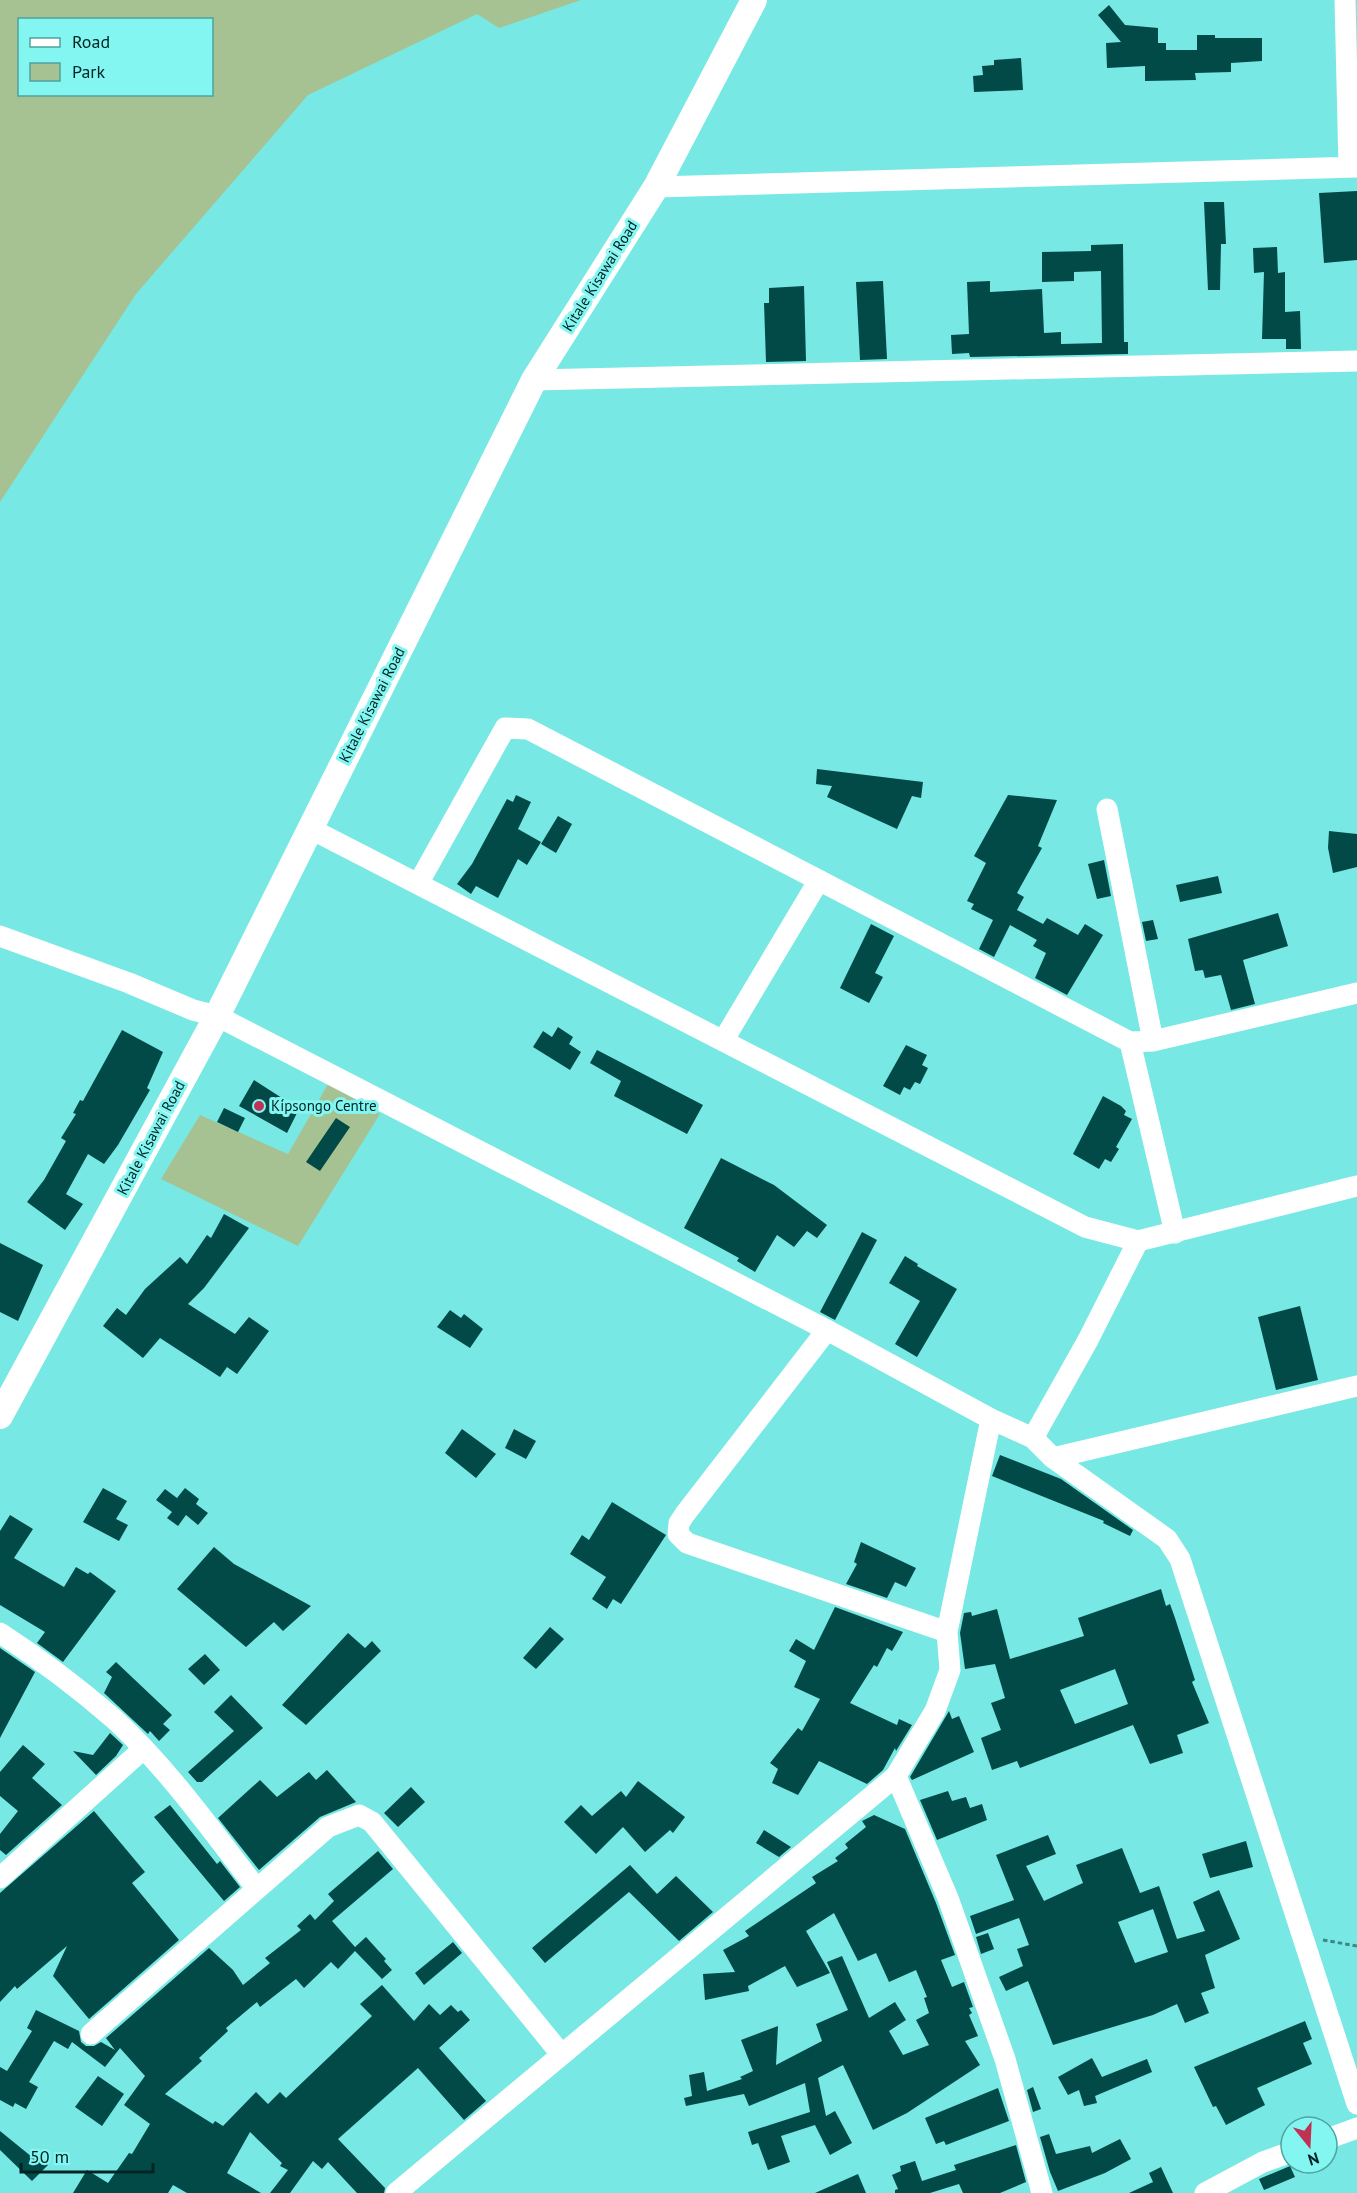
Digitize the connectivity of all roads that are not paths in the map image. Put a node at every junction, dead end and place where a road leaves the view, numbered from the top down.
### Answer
1 (756, 0) edge
2 (1345, 0) edge
3 (1353, 167) edge
4 (656, 187) junction
5 (1357, 361) edge
6 (534, 380) junction
7 (1107, 809) dead end
8 (309, 828) junction
9 (819, 880) junction
10 (418, 884) junction
11 (0, 936) edge
12 (1357, 993) edge
13 (217, 1016) junction
14 (723, 1041) junction
15 (1153, 1041) junction
16 (1130, 1042) junction
17 (1357, 1186) edge
18 (1175, 1233) junction
19 (1138, 1241) junction
20 (827, 1330) junction
21 (1357, 1386) edge
22 (0, 1416) edge
23 (991, 1419) junction
24 (1033, 1438) junction
25 (1053, 1458) junction
26 (947, 1632) junction
27 (0, 1634) edge
28 (142, 1750) junction
29 (896, 1776) junction
30 (0, 1878) edge
31 (257, 1889) junction
32 (91, 2034) dead end
33 (561, 2054) junction
34 (1357, 2104) edge
35 (1357, 2128) edge
36 (1339, 2135) edge
37 (1279, 2156) edge
38 (396, 2193) edge
39 (1042, 2193) edge
40 (1205, 2193) edge

1 - 4 street, Kitale Kisawai Road
2 - 3 street
3 - 4 street
4 - 6 street, Kitale Kisawai Road
5 - 6 street
6 - 8 street, Kitale Kisawai Road
7 - 15 street
8 - 10 street
8 - 13 street, Kitale Kisawai Road
9 - 10 street
9 - 14 street
9 - 16 street
10 - 14 street
11 - 13 street
12 - 15 street
13 - 20 street
13 - 22 street, Kitale Kisawai Road
14 - 19 street
15 - 16 street
16 - 18 street
17 - 18 street
18 - 19 street
19 - 24 street
20 - 23 street
20 - 26 street
21 - 25 street
23 - 24 street
23 - 26 street
24 - 25 street
25 - 34 street
26 - 29 street
27 - 28 street
28 - 30 street
28 - 31 street
29 - 33 street
29 - 39 street
31 - 32 street
31 - 33 street
33 - 38 street
35 - 36 street
37 - 40 street

